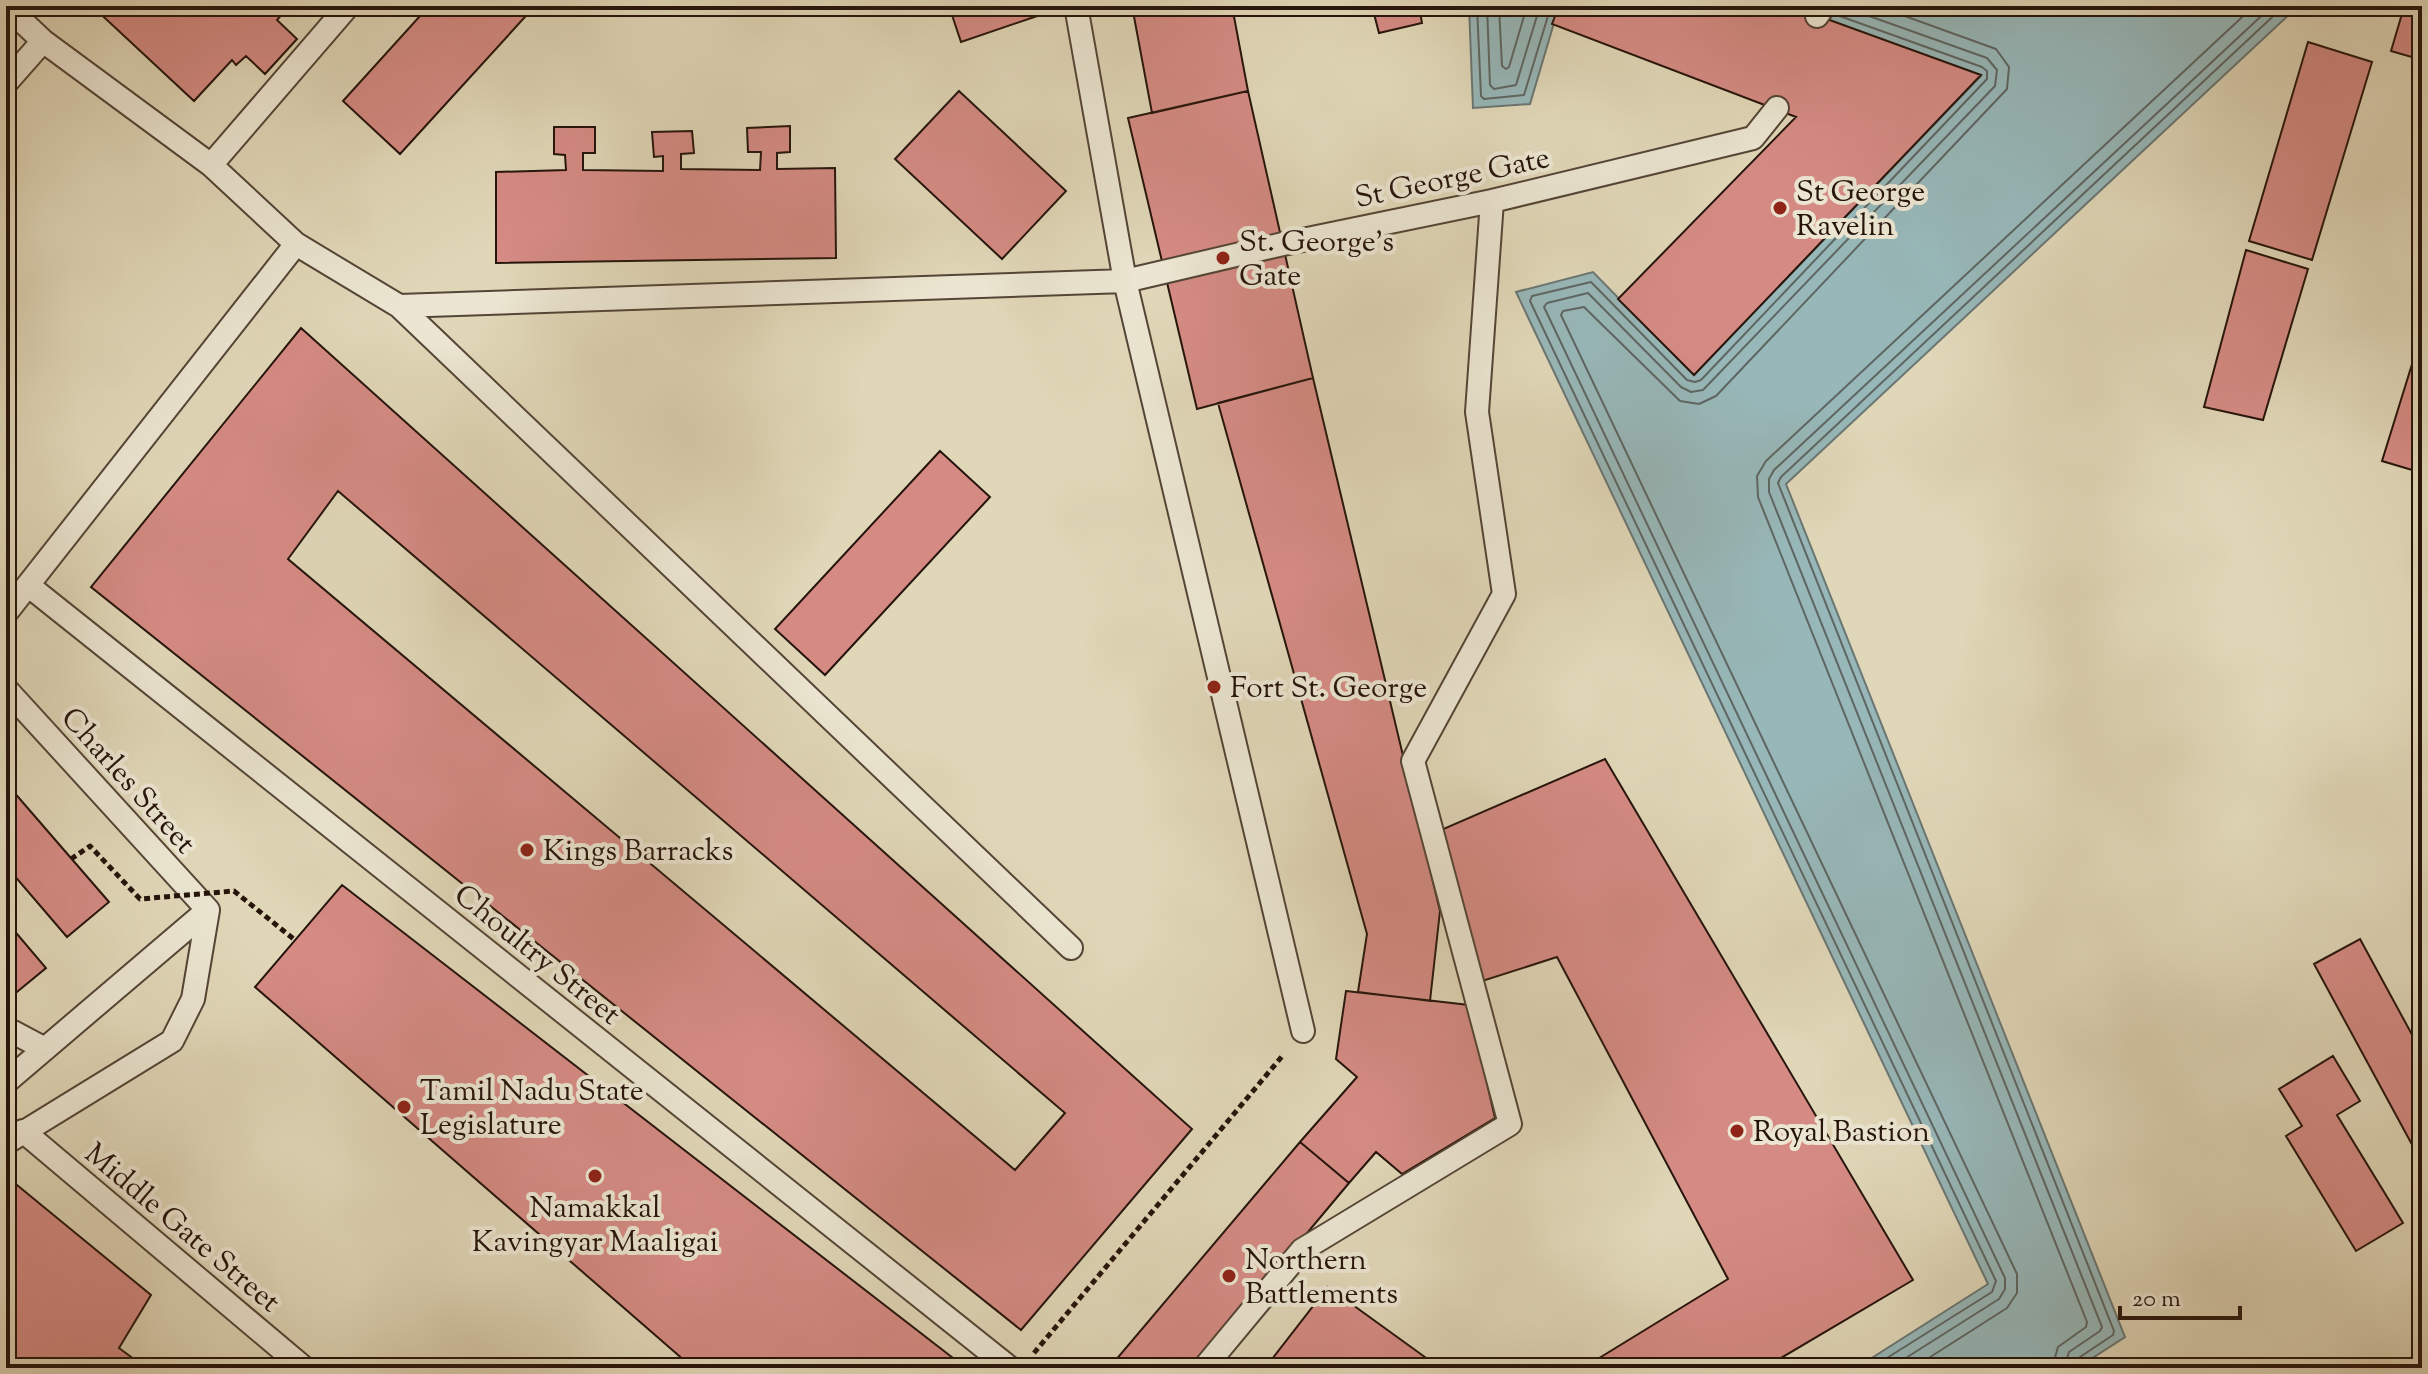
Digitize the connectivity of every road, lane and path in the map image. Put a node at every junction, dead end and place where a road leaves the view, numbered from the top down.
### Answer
1 (6, 6) edge
2 (348, 6) edge
3 (1076, 6) edge
4 (43, 41) junction
5 (6, 83) edge
6 (1777, 108) dead end
7 (211, 165) junction
8 (1492, 201) junction
9 (296, 244) junction
10 (1125, 281) junction
11 (399, 306) junction
12 (29, 586) junction
13 (6, 613) edge
14 (6, 689) edge
15 (71, 859) dead end
16 (208, 910) junction
17 (295, 940) dead end
18 (1071, 948) dead end
19 (1303, 1031) joint
20 (6, 1032) edge
21 (45, 1049) junction
22 (6, 1082) edge
23 (14, 1137) edge
24 (1032, 1356) dead end
25 (304, 1368) edge
26 (1010, 1368) edge
27 (1204, 1368) edge

1 - 4 lane
2 - 7 lane
3 - 10 lane
4 - 5 lane
4 - 7 lane
6 - 8 lane, St George Gate
7 - 9 lane
8 - 10 lane, St George Gate
8 - 27 lane
9 - 11 lane
9 - 12 lane
10 - 11 lane, St George Gate
10 - 19 lane
11 - 18 lane
12 - 13 lane
12 - 26 lane, Choultry Street
14 - 16 lane, Charles Street
15 - 17 path, bridge
16 - 21 lane
16 - 23 lane
19 - 24 path
20 - 21 lane
21 - 22 lane
23 - 25 lane, Middle Gate Street

